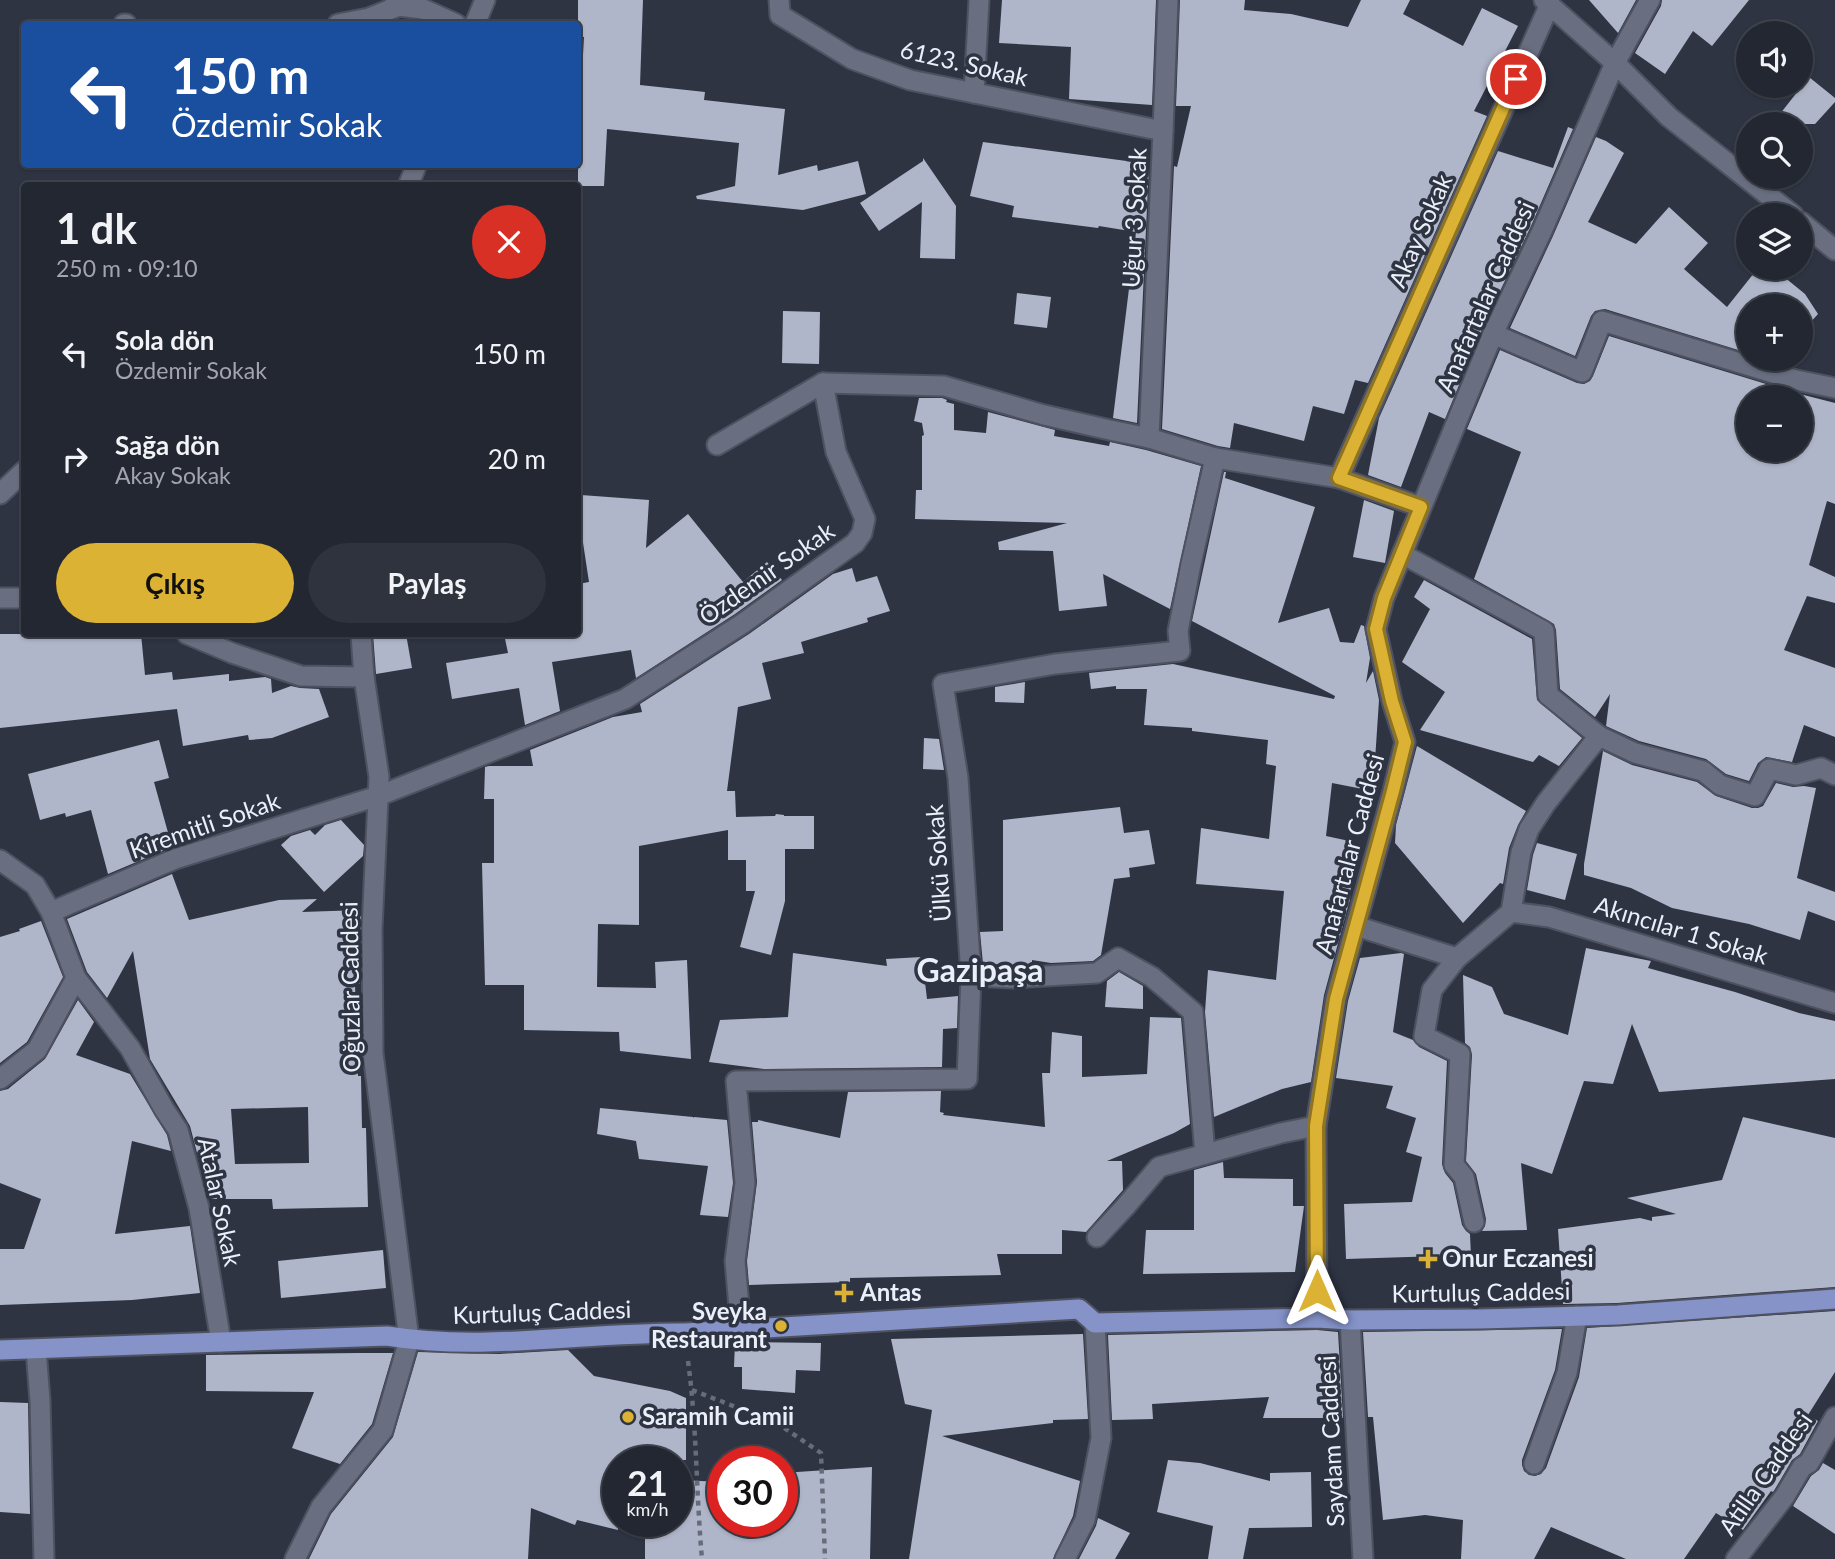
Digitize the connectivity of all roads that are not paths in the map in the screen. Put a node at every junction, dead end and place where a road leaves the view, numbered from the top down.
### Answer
1 (485, 0) edge
2 (779, 0) edge
3 (979, 0) edge
4 (1168, 0) edge
5 (1650, 0) edge
6 (1547, 2) edge
7 (397, 3) edge
8 (357, 21) edge
9 (449, 21) edge
10 (476, 21) edge
11 (1615, 63) junction
12 (974, 93) junction
13 (1164, 131) junction
14 (1778, 203) edge
15 (1813, 232) edge
16 (1835, 250) edge
17 (1493, 334) junction
18 (823, 383) junction
19 (1835, 388) edge
20 (1149, 438) junction
21 (717, 445) dead end
22 (1215, 458) junction
23 (21, 474) edge
24 (1339, 478) junction
25 (0, 494) edge
26 (1421, 507) junction
27 (1402, 554) junction
28 (21, 597) edge
29 (0, 598) edge
30 (194, 637) edge
31 (361, 637) edge
32 (364, 677) junction
33 (1598, 736) junction
34 (1835, 775) edge
35 (378, 796) junction
36 (0, 859) edge
37 (51, 912) junction
38 (1511, 912) junction
39 (1356, 926) junction
40 (1457, 958) junction
41 (971, 976) junction
42 (76, 978) junction
43 (1835, 1003) edge
44 (0, 1079) edge
45 (1316, 1126) junction
46 (1205, 1154) junction
47 (1475, 1222) dead end
48 (1097, 1237) dead end
49 (1835, 1299) edge
50 (1577, 1316) junction
51 (1317, 1318) junction
52 (1350, 1320) junction
53 (1095, 1323) junction
54 (741, 1330) junction
55 (409, 1340) junction
56 (221, 1342) junction
57 (36, 1349) junction
58 (0, 1350) edge
59 (1835, 1417) edge
60 (1534, 1464) dead end
61 (44, 1559) edge
62 (295, 1559) edge
63 (1065, 1559) edge
64 (1363, 1559) edge
65 (1736, 1559) edge

1 - 10 street
2 - 12 street, 6123. Sokak
3 - 12 street
4 - 13 street, Uğur 3 Sokak
5 - 11 street, Anafartalar Caddesi
6 - 11 street
6 - 24 street, Akay Sokak
7 - 8 street
7 - 9 street
11 - 14 street
11 - 17 street, Anafartalar Caddesi
12 - 13 street, 6123. Sokak
13 - 20 street, Uğur 3 Sokak
15 - 16 street
17 - 19 street
17 - 26 street, Anafartalar Caddesi
18 - 20 street
18 - 21 street
18 - 35 street, Özdemir Sokak
20 - 22 street
22 - 24 street
22 - 41 street, Ülkü Sokak
23 - 25 street
24 - 26 street
26 - 27 street, Anafartalar Caddesi
27 - 33 street
27 - 39 street, Anafartalar Caddesi
28 - 29 street
30 - 32 street
31 - 32 street, Oğuzlar Caddesi
32 - 35 street, Oğuzlar Caddesi
33 - 34 street
33 - 38 street
35 - 37 street, Kiremitli Sokak
35 - 55 street, Oğuzlar Caddesi
36 - 37 street, Atalar Sokak
37 - 42 street, Atalar Sokak
38 - 40 street
38 - 43 street, Akıncılar 1 Sokak
39 - 40 street
39 - 45 street, Anafartalar Caddesi
40 - 47 street
41 - 46 street
41 - 54 street, Ülkü Sokak
42 - 44 street
42 - 56 street, Atalar Sokak
45 - 46 street
45 - 51 street, Anafartalar Caddesi
46 - 48 street
49 - 50 main road, Kurtuluş Caddesi
50 - 52 main road, Kurtuluş Caddesi
50 - 60 street
51 - 52 main road, Kurtuluş Caddesi
51 - 53 main road, Kurtuluş Caddesi
52 - 64 street, Saydam Caddesi
53 - 54 main road, Kurtuluş Caddesi
53 - 63 street
54 - 55 main road, Kurtuluş Caddesi
55 - 56 main road, Kurtuluş Caddesi
55 - 62 street
56 - 57 main road, Kurtuluş Caddesi
57 - 58 main road, Kurtuluş Caddesi
57 - 61 street
59 - 65 street, Atilla Caddesi

